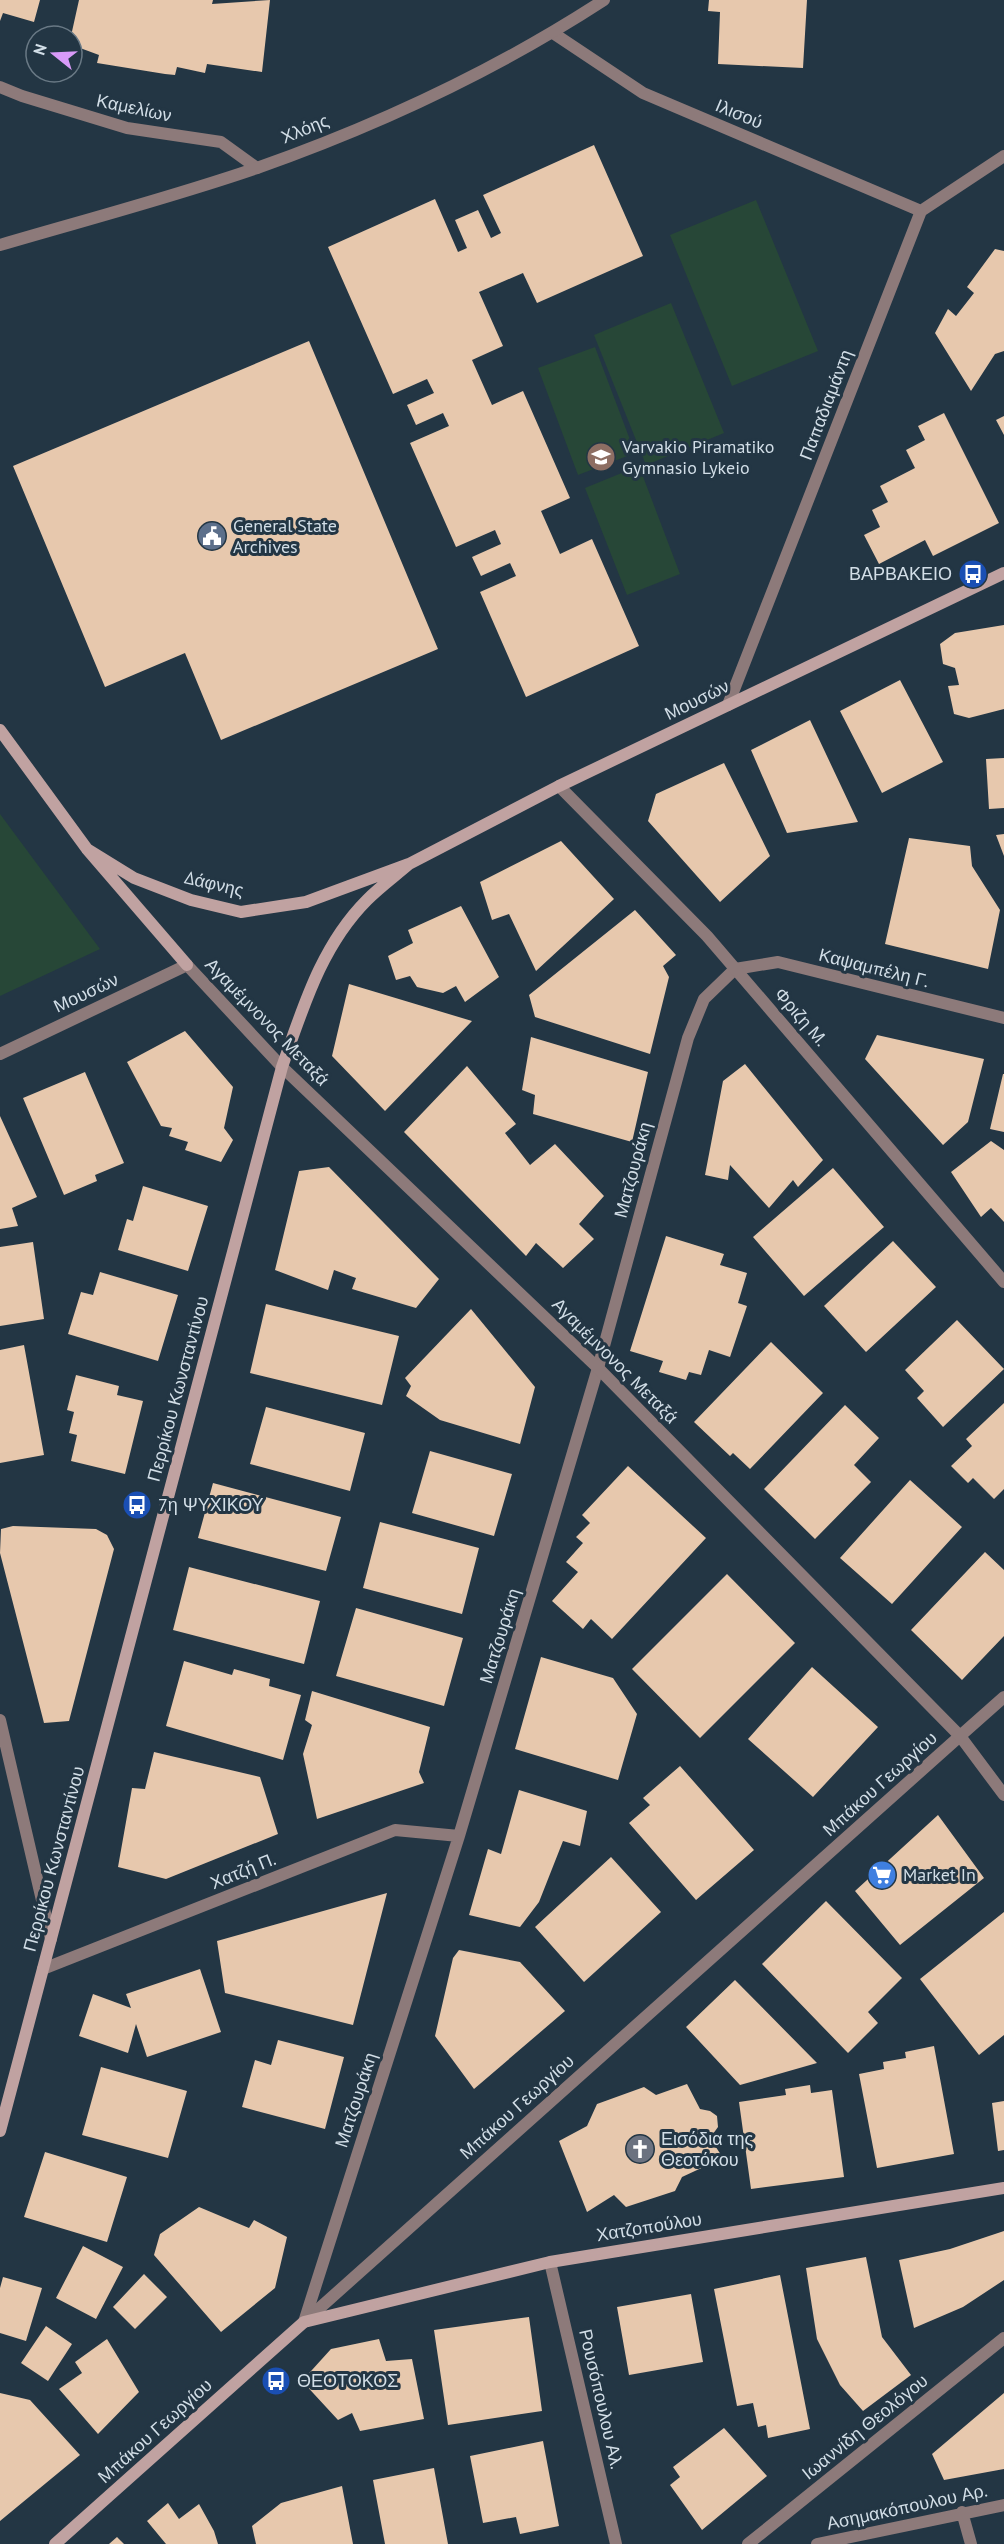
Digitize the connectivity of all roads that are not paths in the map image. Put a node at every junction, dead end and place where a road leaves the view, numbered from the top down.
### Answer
1 (604, 0) edge
2 (553, 33) junction
3 (0, 87) edge
4 (1004, 156) edge
5 (257, 168) junction
6 (921, 212) junction
7 (0, 245) edge
8 (1004, 573) edge
9 (728, 705) junction
10 (0, 730) edge
11 (559, 786) junction
12 (87, 849) junction
13 (409, 864) junction
14 (187, 966) junction
15 (735, 969) junction
16 (1004, 1018) edge
17 (0, 1054) edge
18 (282, 1067) junction
19 (1004, 1282) edge
20 (598, 1368) junction
21 (1004, 1697) edge
22 (0, 1720) edge
23 (960, 1736) junction
24 (1004, 1795) edge
25 (459, 1836) junction
26 (51, 1939) junction
27 (43, 1969) junction
28 (0, 2131) edge
29 (1004, 2188) edge
30 (550, 2262) junction
31 (304, 2322) junction
32 (1004, 2338) edge
33 (1004, 2505) edge
34 (962, 2512) junction
35 (55, 2544) edge
36 (616, 2544) edge
37 (748, 2544) edge
38 (817, 2544) edge
39 (971, 2544) edge

1 - 2 street, Χλόης
2 - 5 street, Χλόης
2 - 6 street, Ιλισού
3 - 5 street, Καμελίων
4 - 6 street
5 - 7 street, Χλόης
6 - 9 street, Παπαδιαμάντη
8 - 9 main road, Μουσών
9 - 11 main road, Μουσών
10 - 12 main road, Δάφνης
11 - 13 main road, Μουσών
11 - 15 street, Φριζη Μ.
12 - 13 main road, Δάφνης
12 - 14 main road, Δάφνης
13 - 18 main road, Περρίκου Κωνσταντίνου
14 - 17 street, Μουσών
14 - 18 street, Αγαμέμνονος Μεταξά
15 - 16 street, Καψαμπέλη Γ.
15 - 19 street, Φριζη Μ.
15 - 20 street, Ματζουράκη
18 - 20 street, Αγαμέμνονος Μεταξά
18 - 26 main road, Περρίκου Κωνσταντίνου
20 - 23 street, Αγαμέμνονος Μεταξά
20 - 25 street, Ματζουράκη
21 - 23 street, Μπάκου Γεωργίου
22 - 26 street
23 - 24 street, Αγαμέμνονος Μεταξά
23 - 31 street, Μπάκου Γεωργίου
25 - 27 street, Χατζή Π.
25 - 31 street, Ματζουράκη
26 - 27 main road, Περρίκου Κωνσταντίνου
27 - 28 main road, Περρίκου Κωνσταντίνου
29 - 30 main road, Χατζοπούλου
30 - 31 main road, Χατζοπούλου
30 - 36 street, Ρουσόπουλου Αλ.
31 - 35 main road, Μπάκου Γεωργίου
32 - 37 street, Ιωαννίδη Θεολόγου
33 - 34 street, Ασημακόπουλου Αρ.
34 - 38 street, Ασημακόπουλου Αρ.
34 - 39 street

